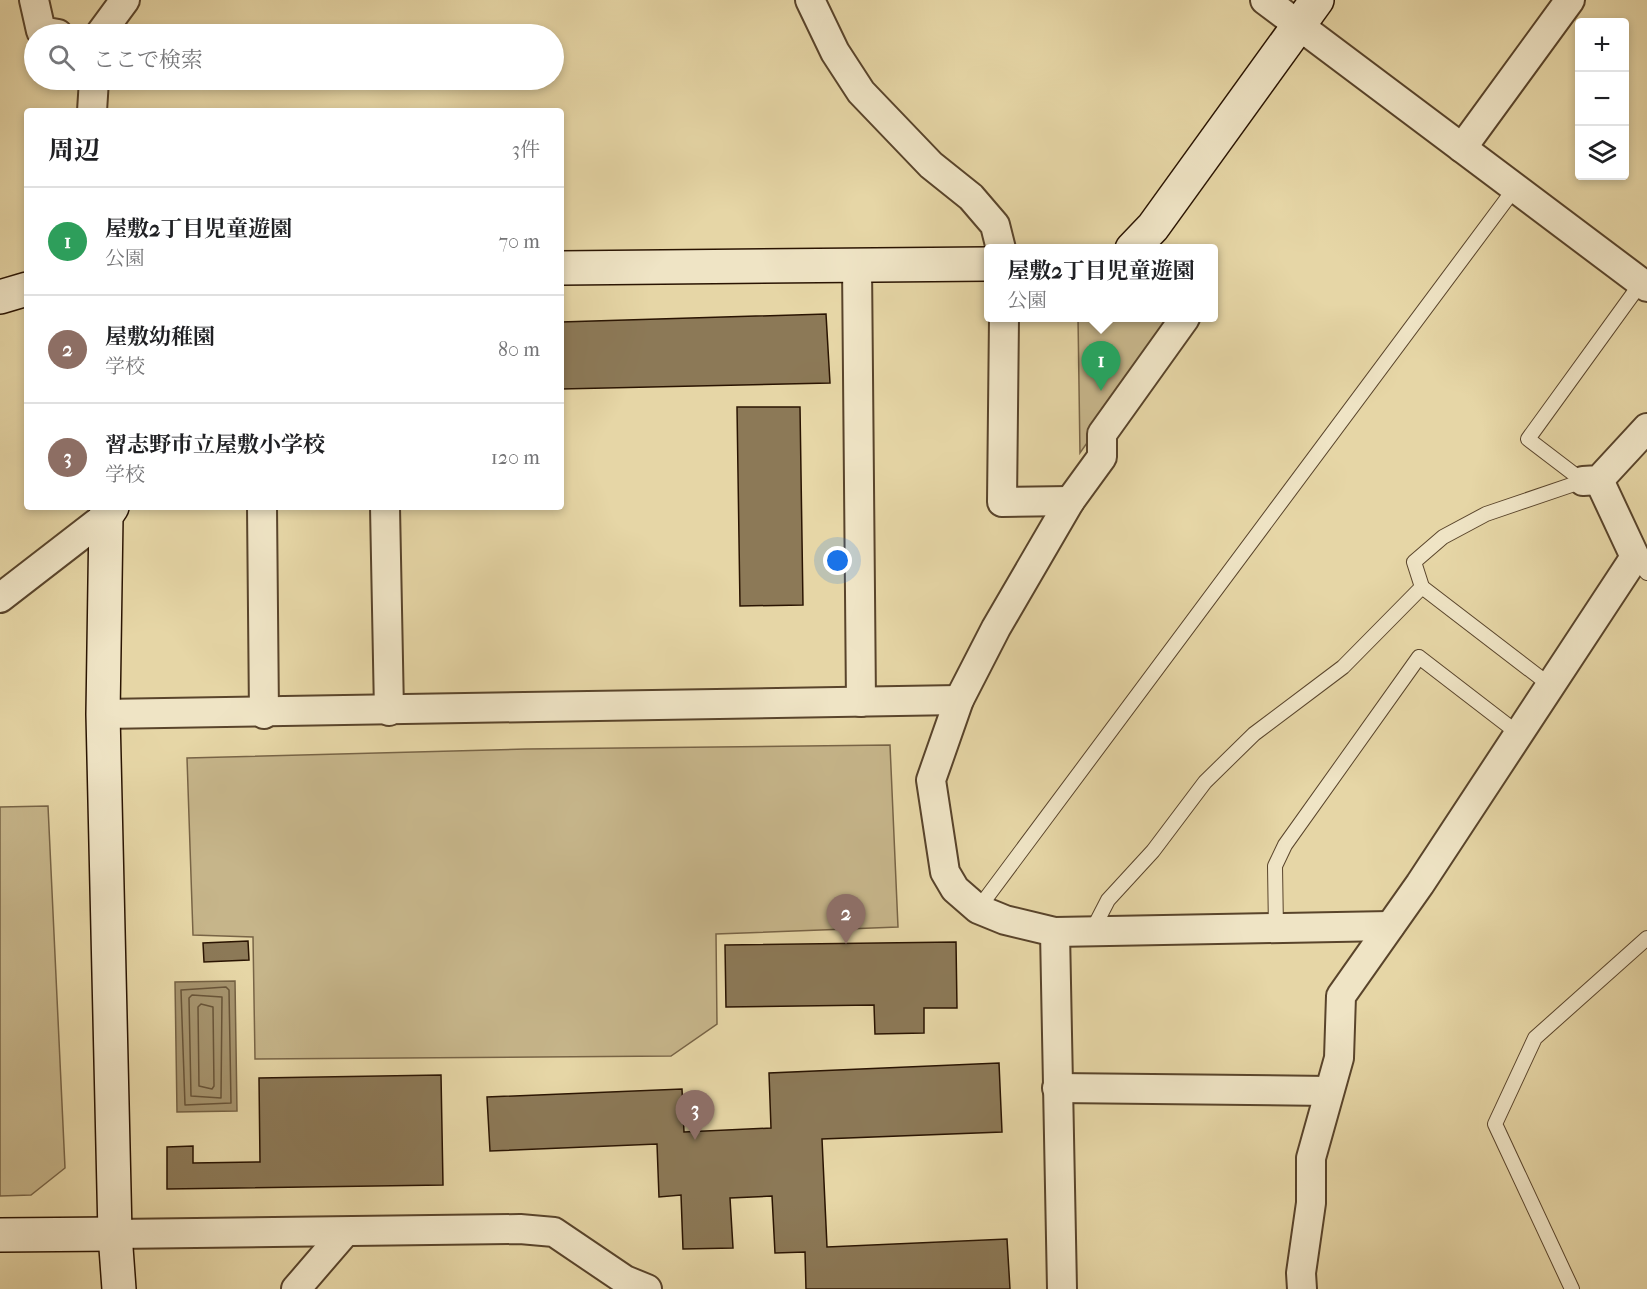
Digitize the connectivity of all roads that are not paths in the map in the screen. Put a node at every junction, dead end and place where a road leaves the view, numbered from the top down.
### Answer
1 (34, 0) edge
2 (125, 0) edge
3 (810, 0) edge
4 (1265, 0) edge
5 (1570, 0) edge
6 (1308, 12) edge
7 (39, 24) edge
8 (107, 24) edge
9 (93, 90) edge
10 (92, 108) edge
11 (1462, 148) junction
12 (1515, 188) junction
13 (1000, 244) edge
14 (1137, 244) edge
15 (984, 264) edge
16 (857, 265) junction
17 (564, 268) edge
18 (1644, 285) edge
19 (24, 290) edge
20 (0, 297) edge
21 (1005, 322) edge
22 (1182, 322) edge
23 (1647, 428) edge
24 (1591, 481) junction
25 (1070, 501) junction
26 (262, 510) edge
27 (385, 510) edge
28 (109, 512) edge
29 (1643, 560) edge
30 (1422, 587) junction
31 (0, 598) edge
32 (1551, 686) junction
33 (959, 700) junction
34 (861, 702) junction
35 (389, 711) junction
36 (103, 714) junction
37 (264, 714) junction
38 (1519, 734) junction
39 (978, 909) junction
40 (1390, 926) junction
41 (1276, 929) junction
42 (1092, 931) junction
43 (1055, 932) junction
44 (1647, 938) edge
45 (1057, 1088) junction
46 (1329, 1091) junction
47 (345, 1232) junction
48 (115, 1234) junction
49 (0, 1235) edge
50 (119, 1289) edge
51 (296, 1289) edge
52 (647, 1289) edge
53 (1062, 1289) edge
54 (1302, 1289) edge
55 (1572, 1289) edge

1 - 7 street
2 - 8 street
3 - 13 street
4 - 6 street
5 - 11 street
6 - 11 street
6 - 14 street
9 - 10 street
11 - 12 street
12 - 18 street
12 - 39 lane
15 - 16 street
16 - 17 street
16 - 34 street
18 - 24 lane
19 - 20 street
21 - 25 street
22 - 25 street
23 - 24 street
24 - 29 street
24 - 30 lane
25 - 33 street
26 - 37 street
27 - 35 street
28 - 31 street
28 - 36 street
29 - 32 street
30 - 32 lane
30 - 42 lane
32 - 38 street
33 - 34 street
33 - 39 street
34 - 35 street
35 - 37 street
36 - 37 street
36 - 48 street
38 - 40 street
38 - 41 lane
39 - 43 street
40 - 41 street
40 - 46 street
41 - 42 street
42 - 43 street
43 - 45 street
44 - 55 lane
45 - 46 street
45 - 53 street
46 - 54 street
47 - 48 street
47 - 51 street
47 - 52 street
48 - 49 street
48 - 50 street

